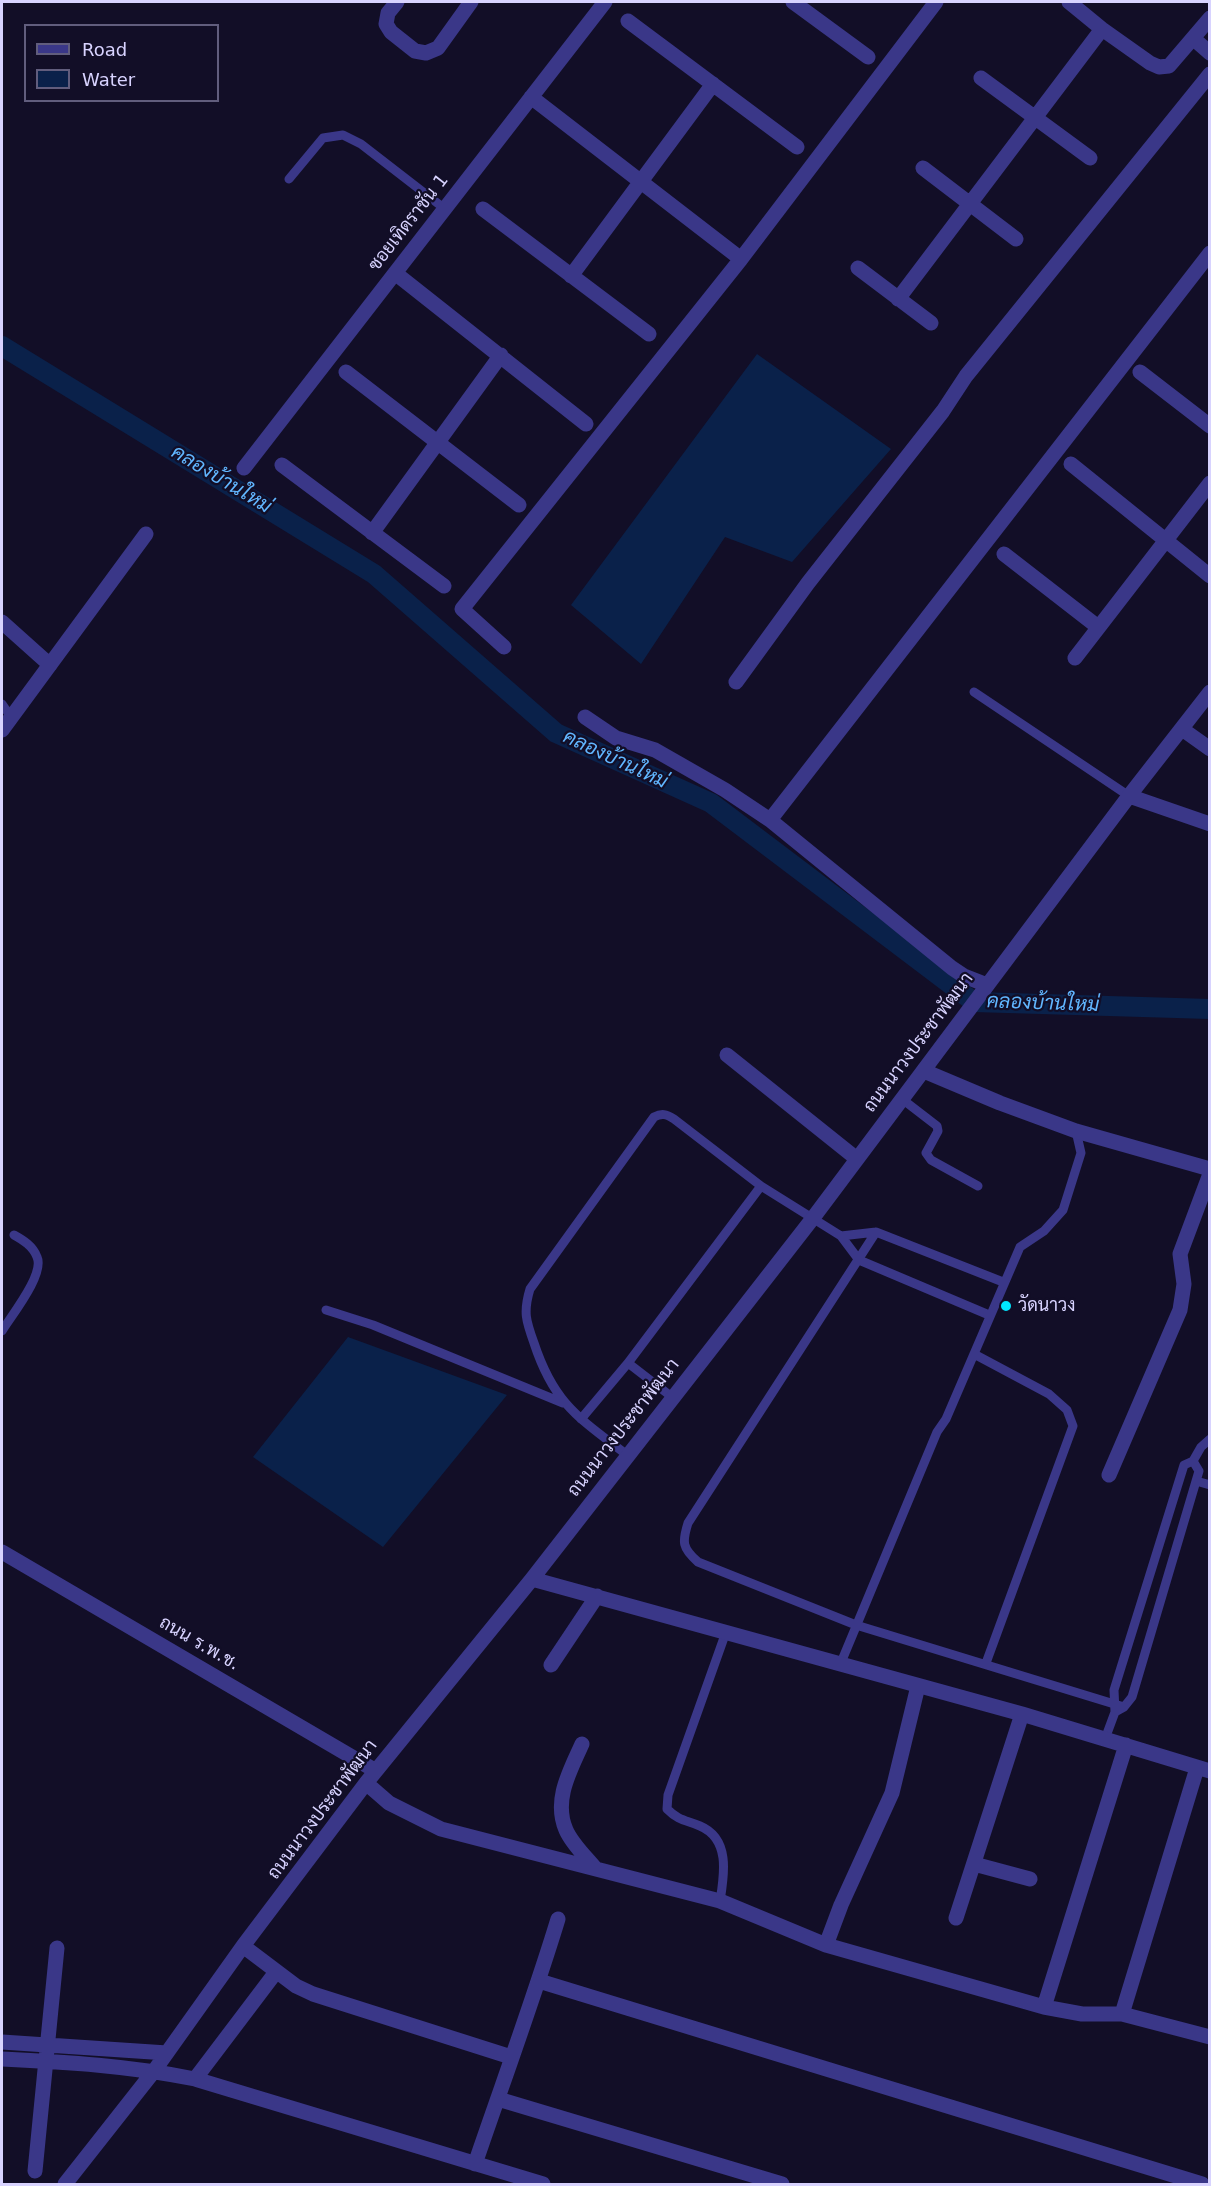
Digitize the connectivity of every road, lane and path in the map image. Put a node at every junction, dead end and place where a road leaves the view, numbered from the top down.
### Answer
1 (397, 2) edge
2 (471, 2) edge
3 (605, 2) edge
4 (793, 2) edge
5 (936, 2) edge
6 (1069, 2) edge
7 (1209, 18) edge
8 (627, 21) dead end
9 (1102, 29) junction
10 (1194, 39) junction
11 (1209, 53) edge
12 (868, 57) dead end
13 (1209, 74) edge
14 (981, 78) dead end
15 (713, 84) junction
16 (531, 97) junction
17 (1034, 118) junction
18 (797, 147) dead end
19 (1089, 158) dead end
20 (924, 168) dead end
21 (289, 179) dead end
22 (642, 180) junction
23 (970, 204) junction
24 (445, 209) junction
25 (483, 209) dead end
26 (1016, 239) dead end
27 (1209, 254) edge
28 (741, 259) junction
29 (858, 268) dead end
30 (395, 273) junction
31 (571, 276) junction
32 (898, 299) junction
33 (931, 323) dead end
34 (649, 334) dead end
35 (501, 355) junction
36 (346, 372) dead end
37 (1140, 372) dead end
38 (586, 424) dead end
39 (1209, 426) edge
40 (437, 441) junction
41 (1071, 464) dead end
42 (282, 465) dead end
43 (244, 468) dead end
44 (1209, 483) edge
45 (519, 505) dead end
46 (372, 532) junction
47 (146, 534) dead end
48 (1166, 540) junction
49 (1004, 554) dead end
50 (1209, 576) edge
51 (444, 586) dead end
52 (2, 622) edge
53 (1098, 627) junction
54 (504, 647) dead end
55 (1075, 658) dead end
56 (50, 665) junction
57 (736, 682) dead end
58 (974, 692) dead end
59 (1209, 692) edge
60 (2, 704) edge
61 (11, 717) junction
62 (585, 717) dead end
63 (1182, 729) junction
64 (2, 730) edge
65 (1209, 749) edge
66 (1129, 796) junction
67 (770, 820) junction
68 (1209, 824) edge
69 (985, 988) junction
70 (727, 1055) dead end
71 (924, 1071) junction
72 (902, 1099) junction
73 (1076, 1131) junction
74 (857, 1159) junction
75 (1209, 1169) edge
76 (1209, 1174) edge
77 (760, 1186) junction
78 (978, 1186) dead end
79 (813, 1218) junction
80 (876, 1232) junction
81 (14, 1235) dead end
82 (841, 1236) junction
83 (859, 1260) junction
84 (1003, 1282) junction
85 (326, 1310) dead end
86 (990, 1315) junction
87 (2, 1331) edge
88 (974, 1354) junction
89 (628, 1363) junction
90 (672, 1397) junction
91 (563, 1403) junction
92 (581, 1419) junction
93 (1209, 1439) edge
94 (627, 1455) junction
95 (1193, 1461) junction
96 (1109, 1475) dead end
97 (1196, 1481) junction
98 (1209, 1485) edge
99 (2, 1552) edge
100 (532, 1579) junction
101 (597, 1596) junction
102 (856, 1625) junction
103 (726, 1632) junction
104 (986, 1663) junction
105 (551, 1665) dead end
106 (840, 1665) junction
107 (918, 1686) junction
108 (1114, 1708) junction
109 (1022, 1714) junction
110 (1105, 1739) junction
111 (582, 1744) dead end
112 (1126, 1745) junction
113 (1203, 1770) edge
114 (371, 1777) junction
115 (974, 1864) junction
116 (595, 1868) junction
117 (1030, 1879) dead end
118 (720, 1901) junction
119 (558, 1918) dead end
120 (956, 1918) dead end
121 (826, 1945) junction
122 (243, 1946) junction
123 (57, 1948) dead end
124 (276, 1972) junction
125 (539, 1981) junction
126 (1044, 2007) junction
127 (1122, 2014) junction
128 (1209, 2037) edge
129 (2, 2042) edge
130 (48, 2045) junction
131 (166, 2053) junction
132 (511, 2057) junction
133 (2, 2059) edge
134 (46, 2061) junction
135 (154, 2071) junction
136 (195, 2079) junction
137 (498, 2099) junction
138 (476, 2164) junction
139 (35, 2171) dead end
140 (65, 2184) edge
141 (543, 2184) edge
142 (782, 2184) edge
143 (1202, 2184) edge

1 - 2 street
3 - 16 street, ซอยเทิดราชัน 1
4 - 12 street
5 - 28 street
6 - 9 street
7 - 10 street
8 - 15 street
9 - 10 street
9 - 17 street
10 - 11 street
13 - 57 street
14 - 17 street
15 - 18 street
15 - 22 street
16 - 22 street
16 - 24 street, ซอยเทิดราชัน 1
17 - 19 street
17 - 23 street
20 - 23 street
21 - 24 lane
22 - 28 street
22 - 31 street
23 - 26 street
23 - 32 street
24 - 30 street, ซอยเทิดราชัน 1
25 - 31 street
27 - 67 street
28 - 54 street
29 - 32 street
30 - 35 street
30 - 43 street, ซอยเทิดราชัน 1
31 - 34 street
32 - 33 street
35 - 38 street
35 - 40 street
36 - 40 street
37 - 39 street
40 - 45 street
40 - 46 street
41 - 48 street
42 - 46 street
44 - 48 street
46 - 51 street
47 - 56 street
48 - 50 street
48 - 53 street
49 - 53 street
52 - 56 street
53 - 55 street
56 - 61 street
58 - 66 lane
59 - 63 street, ถนนนาวงประชาพัฒนา
60 - 61 lane
61 - 64 street
62 - 67 street
63 - 65 street
63 - 66 street, ถนนนาวงประชาพัฒนา
66 - 68 street
66 - 69 street, ถนนนาวงประชาพัฒนา
67 - 69 street
69 - 71 street, ถนนนาวงประชาพัฒนา
70 - 74 street
71 - 72 street, ถนนนาวงประชาพัฒนา
71 - 73 street
72 - 74 street, ถนนนาวงประชาพัฒนา
72 - 78 lane
73 - 75 street
73 - 84 lane
74 - 79 street, ถนนนาวงประชาพัฒนา
76 - 96 street
77 - 79 lane
77 - 89 lane
77 - 91 lane
79 - 82 lane
79 - 90 street, ถนนนาวงประชาพัฒนา
80 - 82 lane
80 - 83 lane
80 - 84 lane
81 - 87 lane
82 - 83 lane
83 - 86 lane
83 - 102 lane
84 - 86 lane
85 - 91 lane
86 - 88 lane
88 - 102 lane
88 - 104 lane
89 - 90 lane
89 - 92 lane
90 - 94 street, ถนนนาวงประชาพัฒนา
91 - 92 lane
92 - 94 lane
93 - 95 lane
94 - 100 street, ถนนนาวงประชาพัฒนา
95 - 97 lane
95 - 108 lane
97 - 98 lane
97 - 108 lane
99 - 114 street, ถนน ร.พ.ช.
100 - 101 street
100 - 114 street, ถนนนาวงประชาพัฒนา
101 - 103 street
101 - 105 street
102 - 104 lane
102 - 106 lane
103 - 106 street
103 - 118 lane
104 - 108 lane
106 - 107 street
107 - 109 street
107 - 121 street
108 - 110 lane
109 - 110 street
109 - 115 street
110 - 112 street
111 - 116 street
112 - 113 street
112 - 126 street
113 - 127 street
114 - 116 street, ถนน ร.พ.ช.
114 - 122 street, ถนนนาวงประชาพัฒนา
115 - 117 street
115 - 120 street
116 - 118 street, ถนน ร.พ.ช.
118 - 121 street, ถนน ร.พ.ช.
119 - 125 street
121 - 126 street, ถนน ร.พ.ช.
122 - 124 street
122 - 131 street, ถนนนาวงประชาพัฒนา
123 - 130 street
124 - 132 street
124 - 136 street
125 - 132 street
125 - 143 street
126 - 127 street, ถนน ร.พ.ช.
127 - 128 street, ถนน ร.พ.ช.
129 - 130 street
130 - 131 street
130 - 134 street
131 - 135 street, ถนนนาวงประชาพัฒนา
132 - 137 street
133 - 134 street
134 - 135 street
134 - 139 street
135 - 136 street
135 - 140 street, ถนนนาวงประชาพัฒนา
136 - 138 street
137 - 138 street
137 - 142 street
138 - 141 street

